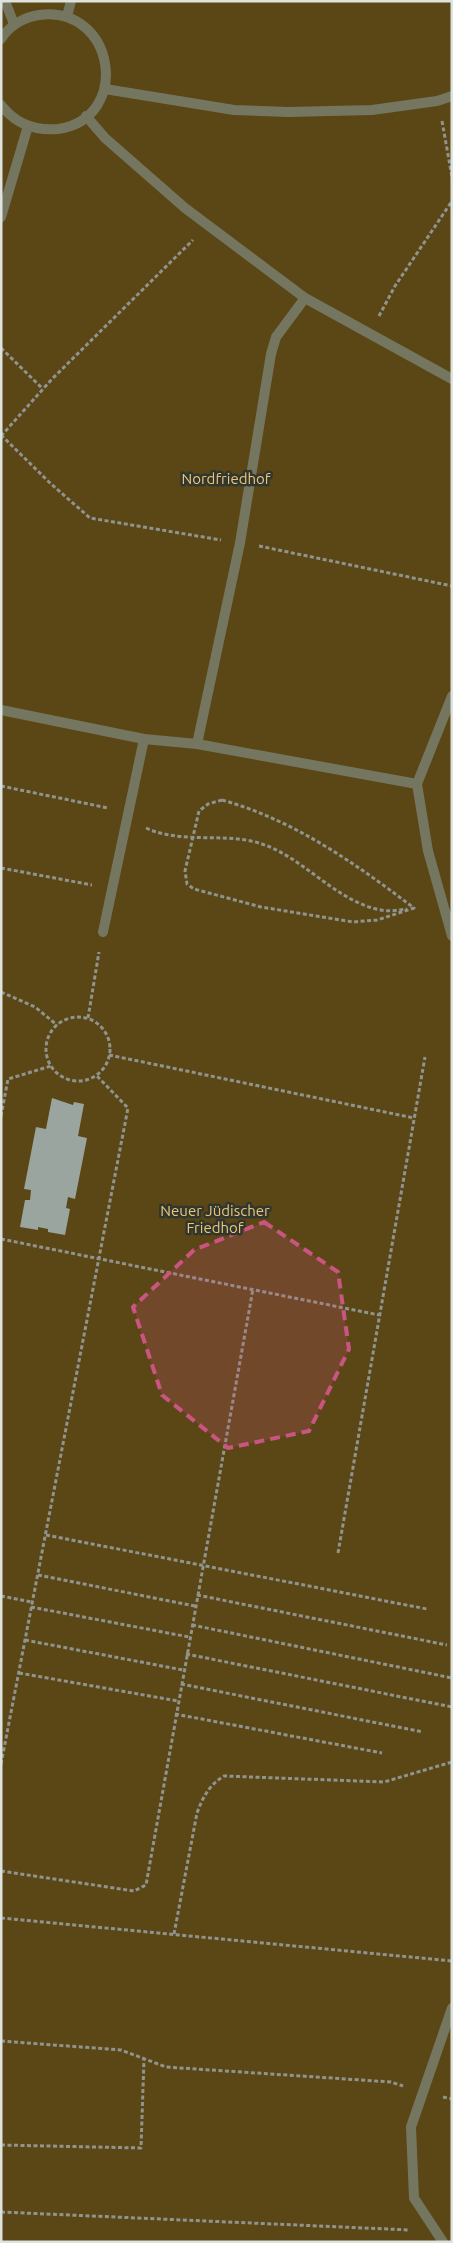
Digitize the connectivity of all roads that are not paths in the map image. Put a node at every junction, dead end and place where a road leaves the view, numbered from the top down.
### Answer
1 (5, 1) edge
2 (71, 1) edge
3 (67, 16) junction
4 (14, 24) junction
5 (1, 39) edge
6 (105, 89) junction
7 (452, 96) edge
8 (1, 104) edge
9 (86, 116) junction
10 (28, 126) junction
11 (1, 217) edge
12 (305, 298) junction
13 (452, 379) edge
14 (452, 696) edge
15 (1, 710) edge
16 (144, 739) junction
17 (197, 744) junction
18 (416, 784) junction
19 (103, 932) road end
20 (452, 936) edge
21 (452, 2008) edge
22 (443, 2242) edge

1 - 4 lane
2 - 3 lane
3 - 4 lane
3 - 6 lane
4 - 5 lane
6 - 7 lane
6 - 9 lane
8 - 10 lane
9 - 10 lane
9 - 12 lane
10 - 11 lane
12 - 13 lane
12 - 17 lane
14 - 18 lane
15 - 16 lane
16 - 17 lane
16 - 19 lane
17 - 18 lane
18 - 20 lane
21 - 22 lane

